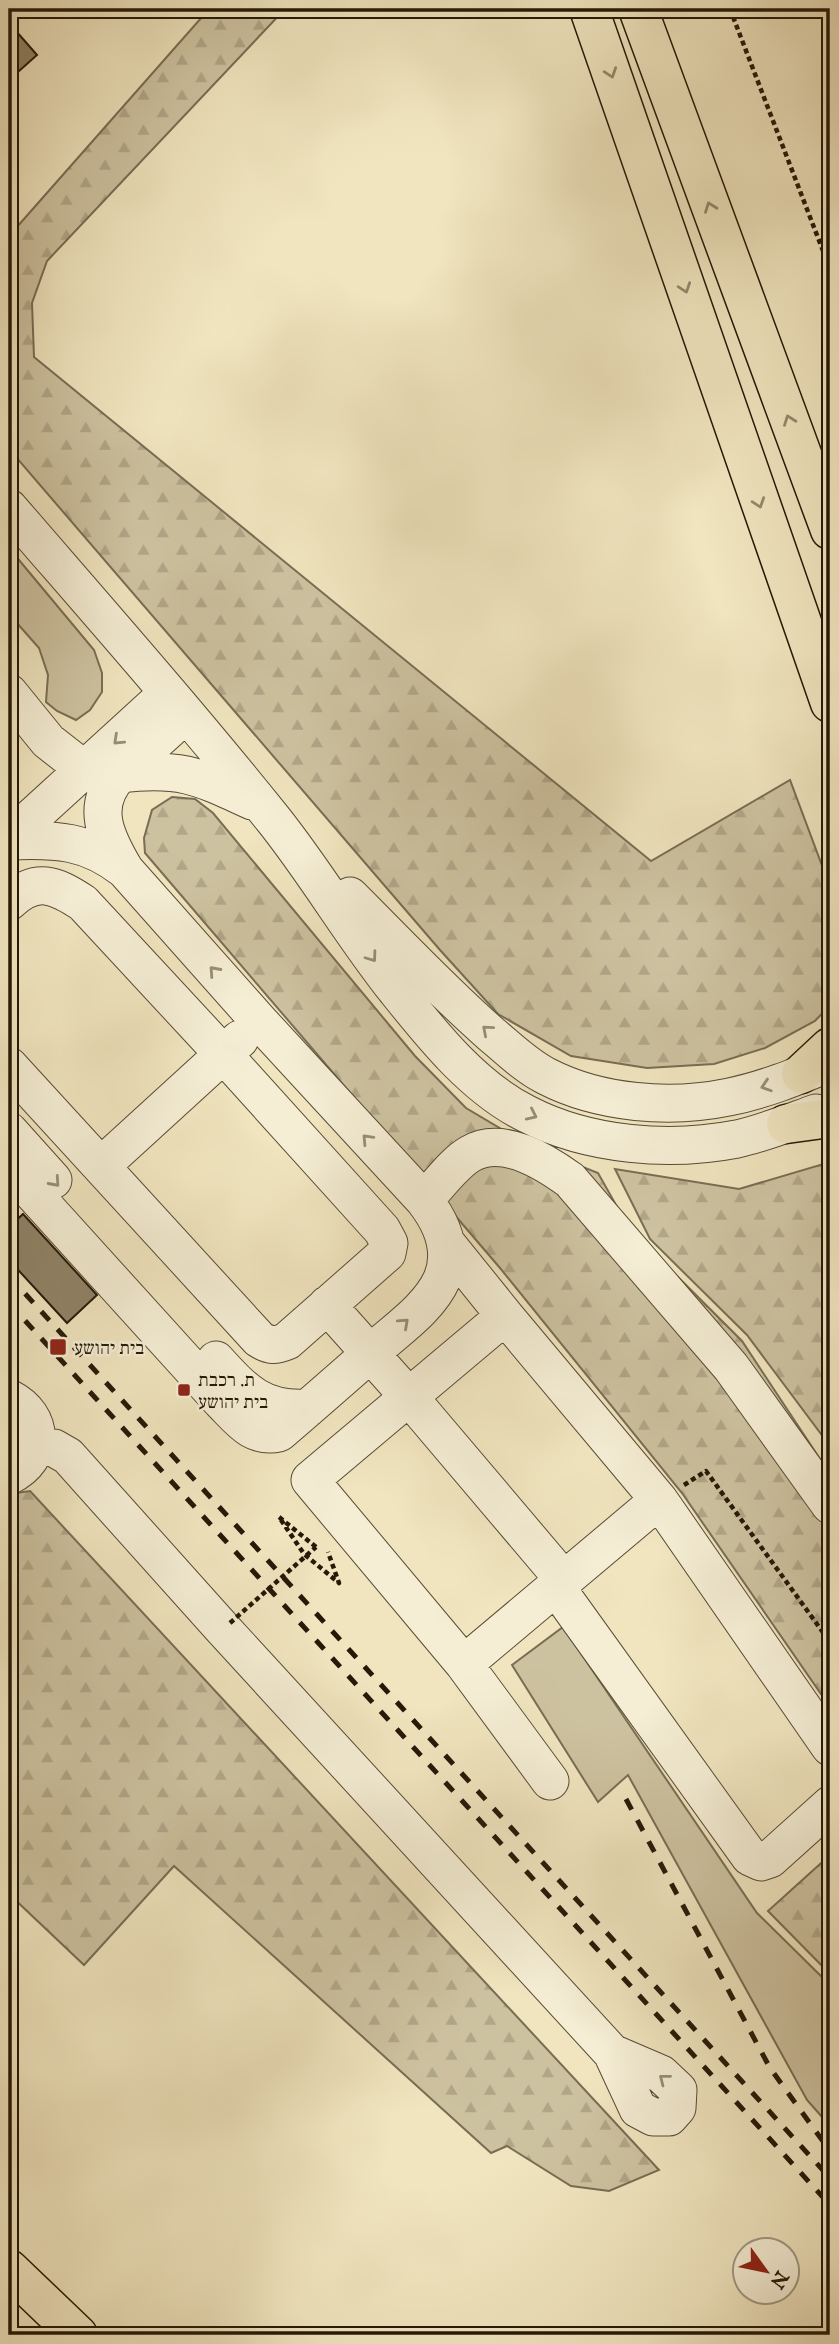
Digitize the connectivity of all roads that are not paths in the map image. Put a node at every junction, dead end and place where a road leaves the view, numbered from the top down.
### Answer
1 (589, 9) edge
2 (638, 9) edge
3 (9, 508) edge
4 (830, 530) edge
5 (9, 693) edge
6 (830, 703) edge
7 (177, 704) junction
8 (105, 776) junction
9 (268, 813) junction
10 (9, 840) edge
11 (125, 870) junction
12 (9, 902) edge
13 (259, 1021) junction
14 (830, 1047) edge
15 (223, 1054) junction
16 (9, 1066) edge
17 (816, 1068) edge
18 (830, 1108) edge
19 (830, 1118) edge
20 (786, 1124) junction
21 (9, 1131) edge
22 (101, 1166) junction
23 (9, 1167) edge
24 (424, 1200) junction
25 (447, 1244) junction
26 (327, 1305) junction
27 (505, 1316) junction
28 (370, 1353) junction
29 (409, 1397) junction
30 (9, 1398) edge
31 (308, 1408) junction
32 (36, 1445) junction
33 (9, 1476) edge
34 (659, 1500) junction
35 (830, 1505) edge
36 (560, 1584) junction
37 (464, 1664) junction
38 (830, 1747) edge
39 (550, 1781) dead end
40 (830, 1805) edge
41 (612, 2053) dead end
42 (9, 2269) edge
43 (78, 2335) edge

1 -> 6 main road
4 -> 2 main road
3 - 7 street
5 - 8 street
7 - 8 street
7 - 9 street
8 - 9 street
8 - 10 street
8 - 11 street
17 -> 9 street
9 -> 20 street
10 - 11 street
13 -> 11 street
12 - 15 street
13 - 15 street
24 -> 13 street
14 - 17 main road
15 - 22 street
15 - 26 street
16 - 22 street
18 - 20 street
19 - 20 main road
21 -> 31 street
22 - 26 street
23 - 31 street
24 - 25 street
24 - 35 street
25 - 27 street
28 -> 25 street
26 - 28 street
27 - 29 street
27 - 34 street
28 - 29 street
28 - 31 street
29 - 36 street
29 - 37 street
30 - 32 street
32 - 33 street
32 - 41 street
34 - 36 street
34 - 38 street
36 - 37 street
36 - 40 street
37 - 39 street
42 - 43 main road

